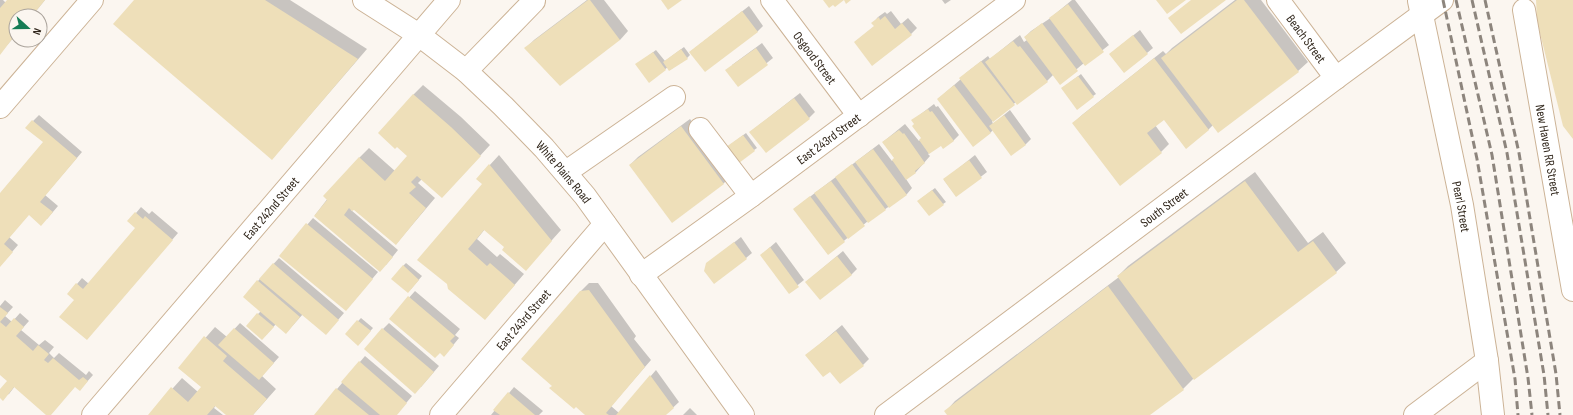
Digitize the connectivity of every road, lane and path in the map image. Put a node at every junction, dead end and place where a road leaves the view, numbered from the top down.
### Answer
1 (92, 0) edge
2 (364, 0) edge
3 (449, 0) edge
4 (772, 0) edge
5 (1014, 0) edge
6 (1278, 0) edge
7 (534, 1) dead end
8 (1429, 6) edge
9 (1524, 10) dead end
10 (419, 35) junction
11 (466, 71) junction
12 (1336, 78) junction
13 (674, 97) dead end
14 (0, 107) edge
15 (859, 116) junction
16 (700, 129) dead end
17 (566, 172) junction
18 (752, 196) junction
19 (605, 224) junction
20 (641, 275) junction
21 (1573, 290) edge
22 (1487, 361) junction
23 (93, 415) edge
24 (441, 415) edge
25 (743, 415) edge
26 (886, 415) edge
27 (1415, 415) edge
28 (1493, 415) edge

1 - 14 street
2 - 10 street, White Plains Road
3 - 10 street, East 242nd Street
4 - 15 street, Osgood Street
5 - 15 street, East 243rd Street
6 - 12 street, Beach Street
7 - 11 street
8 - 12 street, South Street
8 - 22 street, Pearl Street
9 - 21 street, New Haven RR Street
10 - 11 street, White Plains Road
10 - 23 street, East 242nd Street
11 - 17 street, White Plains Road
12 - 26 street, South Street
13 - 17 street
15 - 18 street, East 243rd Street
16 - 18 street
17 - 19 street, White Plains Road
18 - 20 street, East 243rd Street
19 - 20 street, White Plains Road
19 - 24 street, East 243rd Street
20 - 25 street, White Plains Road
22 - 27 street
22 - 28 street, Pearl Street

